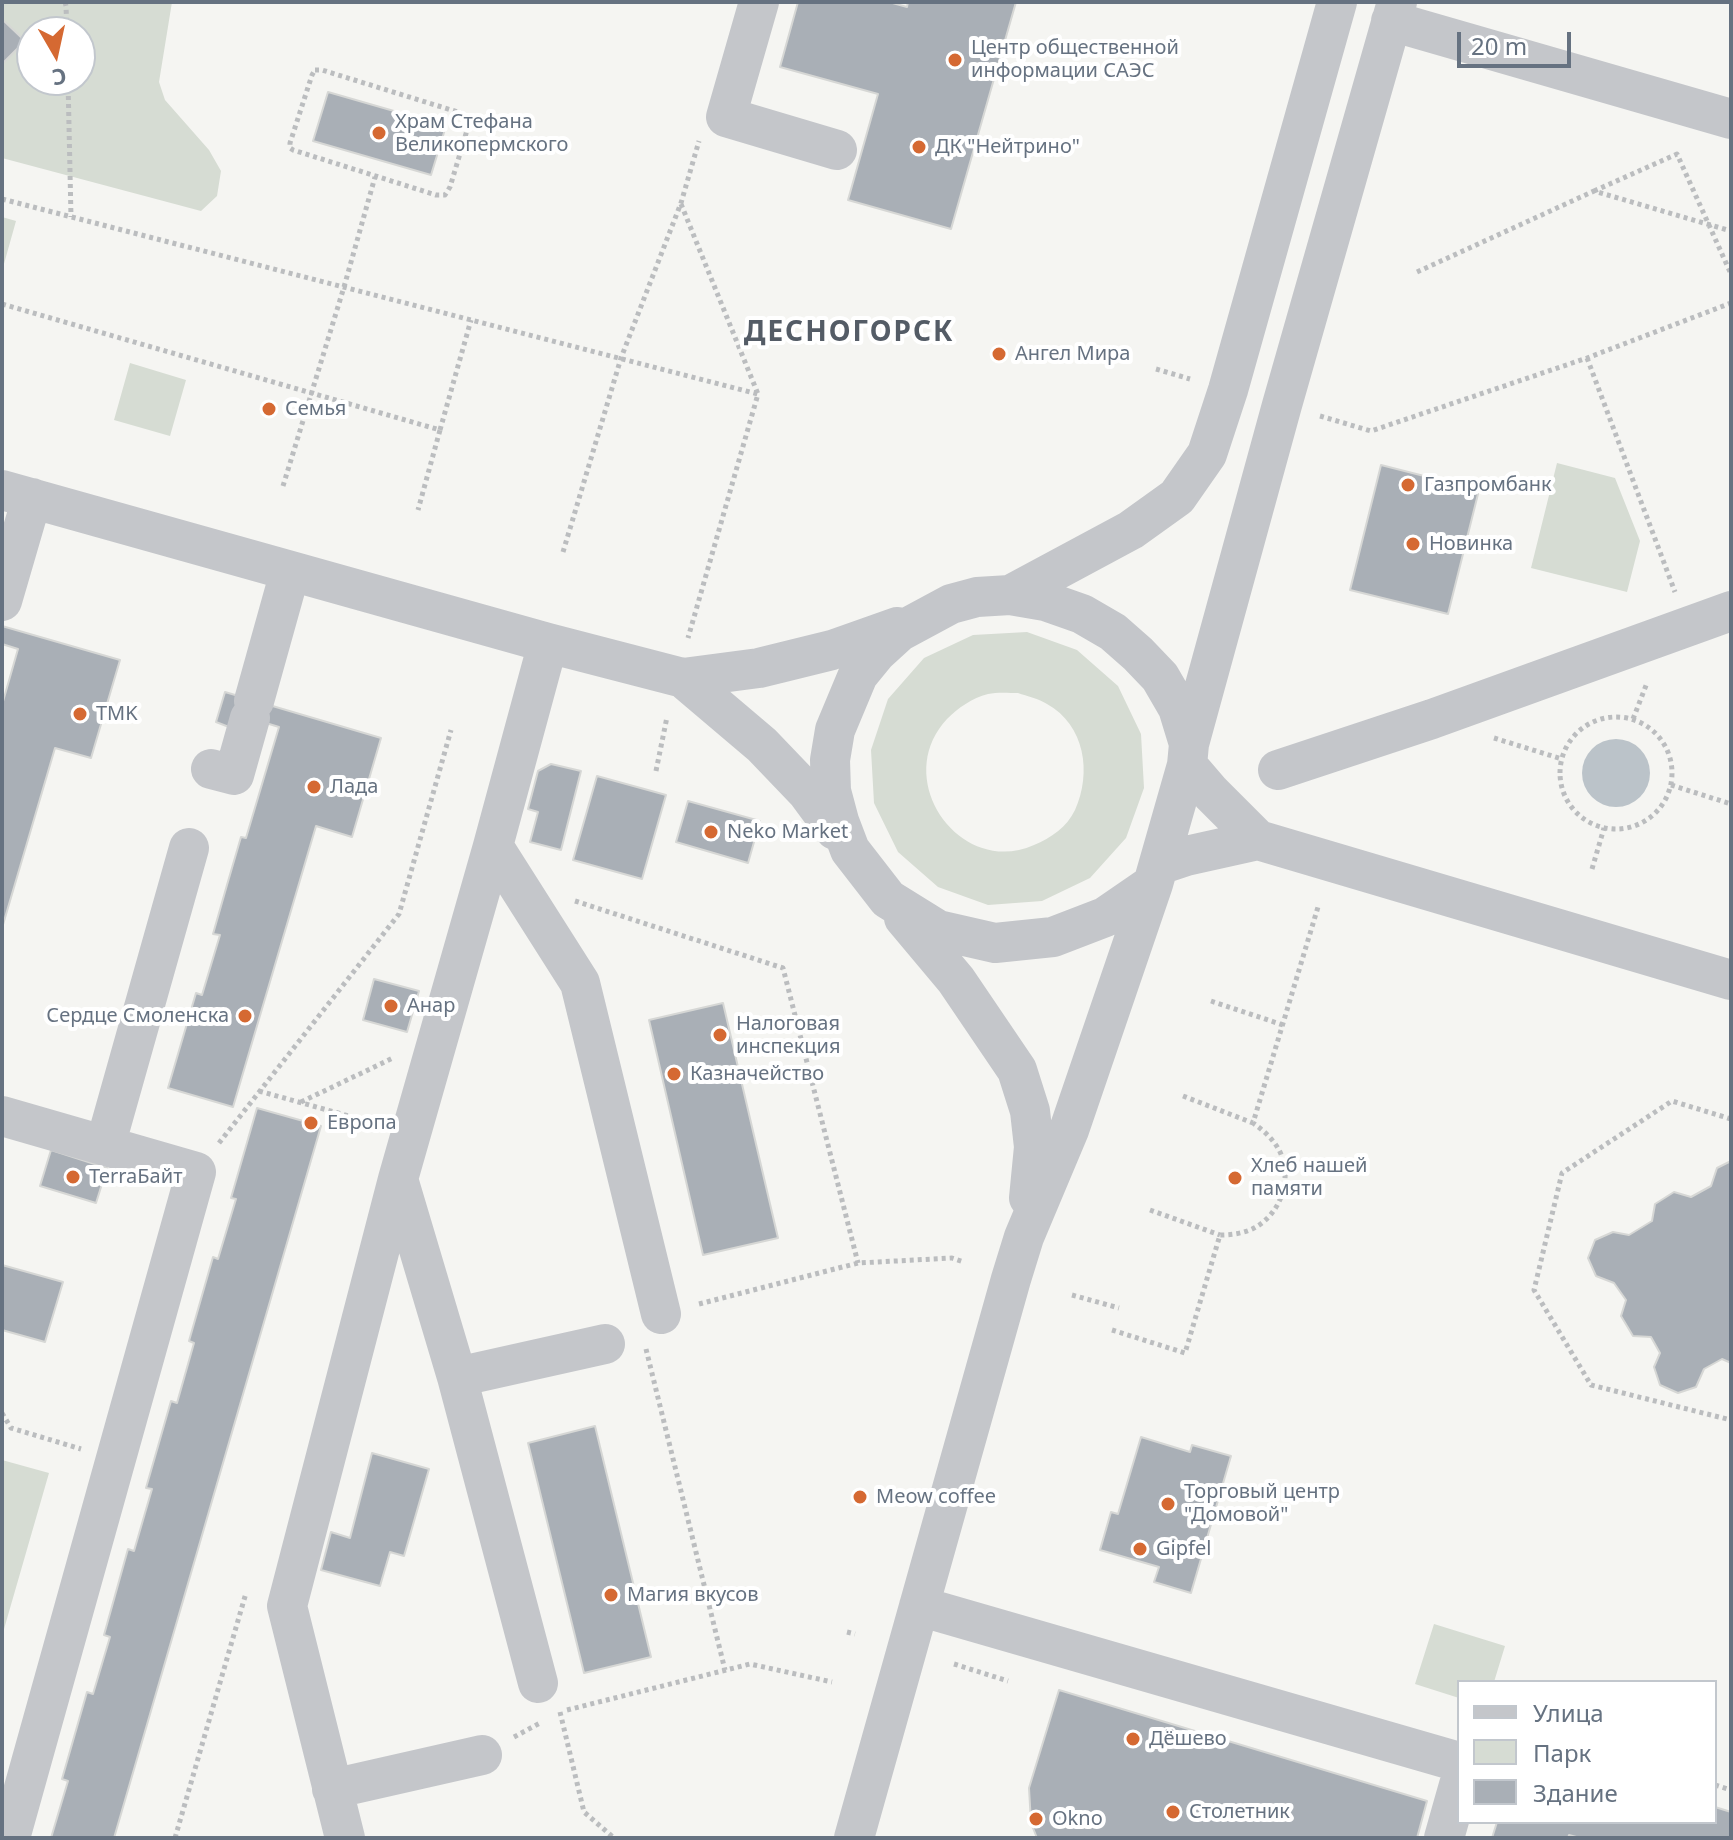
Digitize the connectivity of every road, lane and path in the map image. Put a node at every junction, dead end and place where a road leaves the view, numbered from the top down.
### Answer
1 (759, 2) edge
2 (1337, 2) edge
3 (1394, 12) edge
4 (68, 96) edge
5 (1731, 119) edge
6 (702, 131) dead end
7 (837, 150) dead end
8 (375, 177) junction
9 (1594, 191) junction
10 (2, 199) edge
11 (681, 203) junction
12 (71, 217) junction
13 (1709, 225) junction
14 (1731, 231) edge
15 (1417, 272) dead end
16 (1731, 274) edge
17 (344, 287) junction
18 (1731, 303) edge
19 (2, 304) edge
20 (471, 320) junction
21 (621, 358) junction
22 (1587, 358) junction
23 (1156, 369) dead end
24 (1194, 380) dead end
25 (311, 393) junction
26 (758, 394) junction
27 (1317, 415) dead end
28 (440, 430) junction
29 (283, 486) dead end
30 (17, 494) edge
31 (418, 510) dead end
32 (563, 552) dead end
33 (290, 572) junction
34 (1010, 595) junction
35 (2, 601) edge
36 (1731, 611) edge
37 (923, 617) junction
38 (1687, 626) junction
39 (548, 643) junction
40 (680, 674) junction
41 (451, 730) dead end
42 (1188, 754) junction
43 (211, 769) dead end
44 (1278, 770) dead end
45 (656, 771) dead end
46 (1671, 785) junction
47 (1731, 804) edge
48 (1604, 828) junction
49 (1258, 840) junction
50 (493, 846) junction
51 (189, 848) dead end
52 (850, 850) junction
53 (1592, 869) dead end
54 (1156, 874) junction
55 (516, 883) junction
56 (888, 899) junction
57 (1318, 907) dead end
58 (1731, 980) edge
59 (1211, 1001) dead end
60 (1283, 1025) junction
61 (439, 1037) junction
62 (259, 1091) junction
63 (1183, 1096) dead end
64 (300, 1103) junction
65 (2, 1116) edge
66 (1731, 1119) edge
67 (1253, 1123) junction
68 (411, 1133) junction
69 (105, 1146) junction
70 (196, 1172) junction
71 (398, 1179) junction
72 (1150, 1210) dead end
73 (1220, 1235) junction
74 (1024, 1237) junction
75 (964, 1262) dead end
76 (858, 1263) junction
77 (1072, 1295) dead end
78 (1119, 1308) dead end
79 (661, 1314) junction
80 (1112, 1330) dead end
81 (605, 1344) dead end
82 (457, 1377) junction
83 (2, 1413) edge
84 (1731, 1420) edge
85 (116, 1459) junction
86 (919, 1606) junction
87 (847, 1632) dead end
88 (855, 1634) dead end
89 (954, 1664) dead end
90 (725, 1670) junction
91 (1008, 1681) dead end
92 (832, 1682) dead end
93 (549, 1697) junction
94 (482, 1755) joint
95 (1457, 1761) edge
96 (332, 1789) junction
97 (1457, 1792) edge
98 (10, 1838) edge
99 (345, 1838) edge
100 (614, 1838) edge
101 (854, 1838) edge
102 (1444, 1838) edge

1 - 7 street
2 - 34 street
3 - 5 street
3 - 42 street
4 - 12 path
6 - 11 path
8 - 8 path
8 - 17 path
9 - 13 path
9 - 13 path
9 - 15 path
10 - 12 path
11 - 21 path
11 - 26 path
12 - 17 path
13 - 14 path
13 - 16 path
17 - 20 path
17 - 25 path
18 - 22 path
19 - 25 path
20 - 21 path
20 - 28 path
21 - 26 path
21 - 32 path
22 - 27 path
22 - 38 path
23 - 24 path
25 - 28 path
25 - 29 path
26 - 40 path
28 - 31 path
30 - 33 street
30 - 35 street
33 - 39 street
33 - 43 street
34 - 37 street
34 - 42 street
36 - 38 street
37 - 40 street
37 - 52 street
38 - 44 street
39 - 40 street
39 - 50 street
40 - 45 path
40 - 52 street
41 - 62 path
42 - 49 street
42 - 54 street
46 - 47 path
46 - 48 path
46 - 48 path
48 - 53 path
49 - 54 street
49 - 58 street
50 - 55 street
50 - 61 street
51 - 69 street
52 - 56 street
54 - 56 street
54 - 74 street
55 - 76 path
55 - 79 street
56 - 74 street
57 - 60 path
59 - 60 path
60 - 67 path
61 - 64 path
61 - 68 street
62 - 64 path
62 - 70 path
63 - 67 path
64 - 68 path
65 - 69 street
66 - 84 path
67 - 73 path
68 - 71 street
69 - 70 street
70 - 85 street
71 - 82 street
71 - 96 street
72 - 73 path
73 - 80 path
74 - 86 street
75 - 76 path
76 - 79 path
77 - 78 path
79 - 90 path
81 - 82 street
82 - 93 street
83 - 85 path
85 - 98 street
86 - 95 street
86 - 101 street
87 - 88 path
89 - 91 path
90 - 92 path
90 - 93 path
93 - 94 path
93 - 100 path
94 - 96 street
96 - 99 street
97 - 102 street

